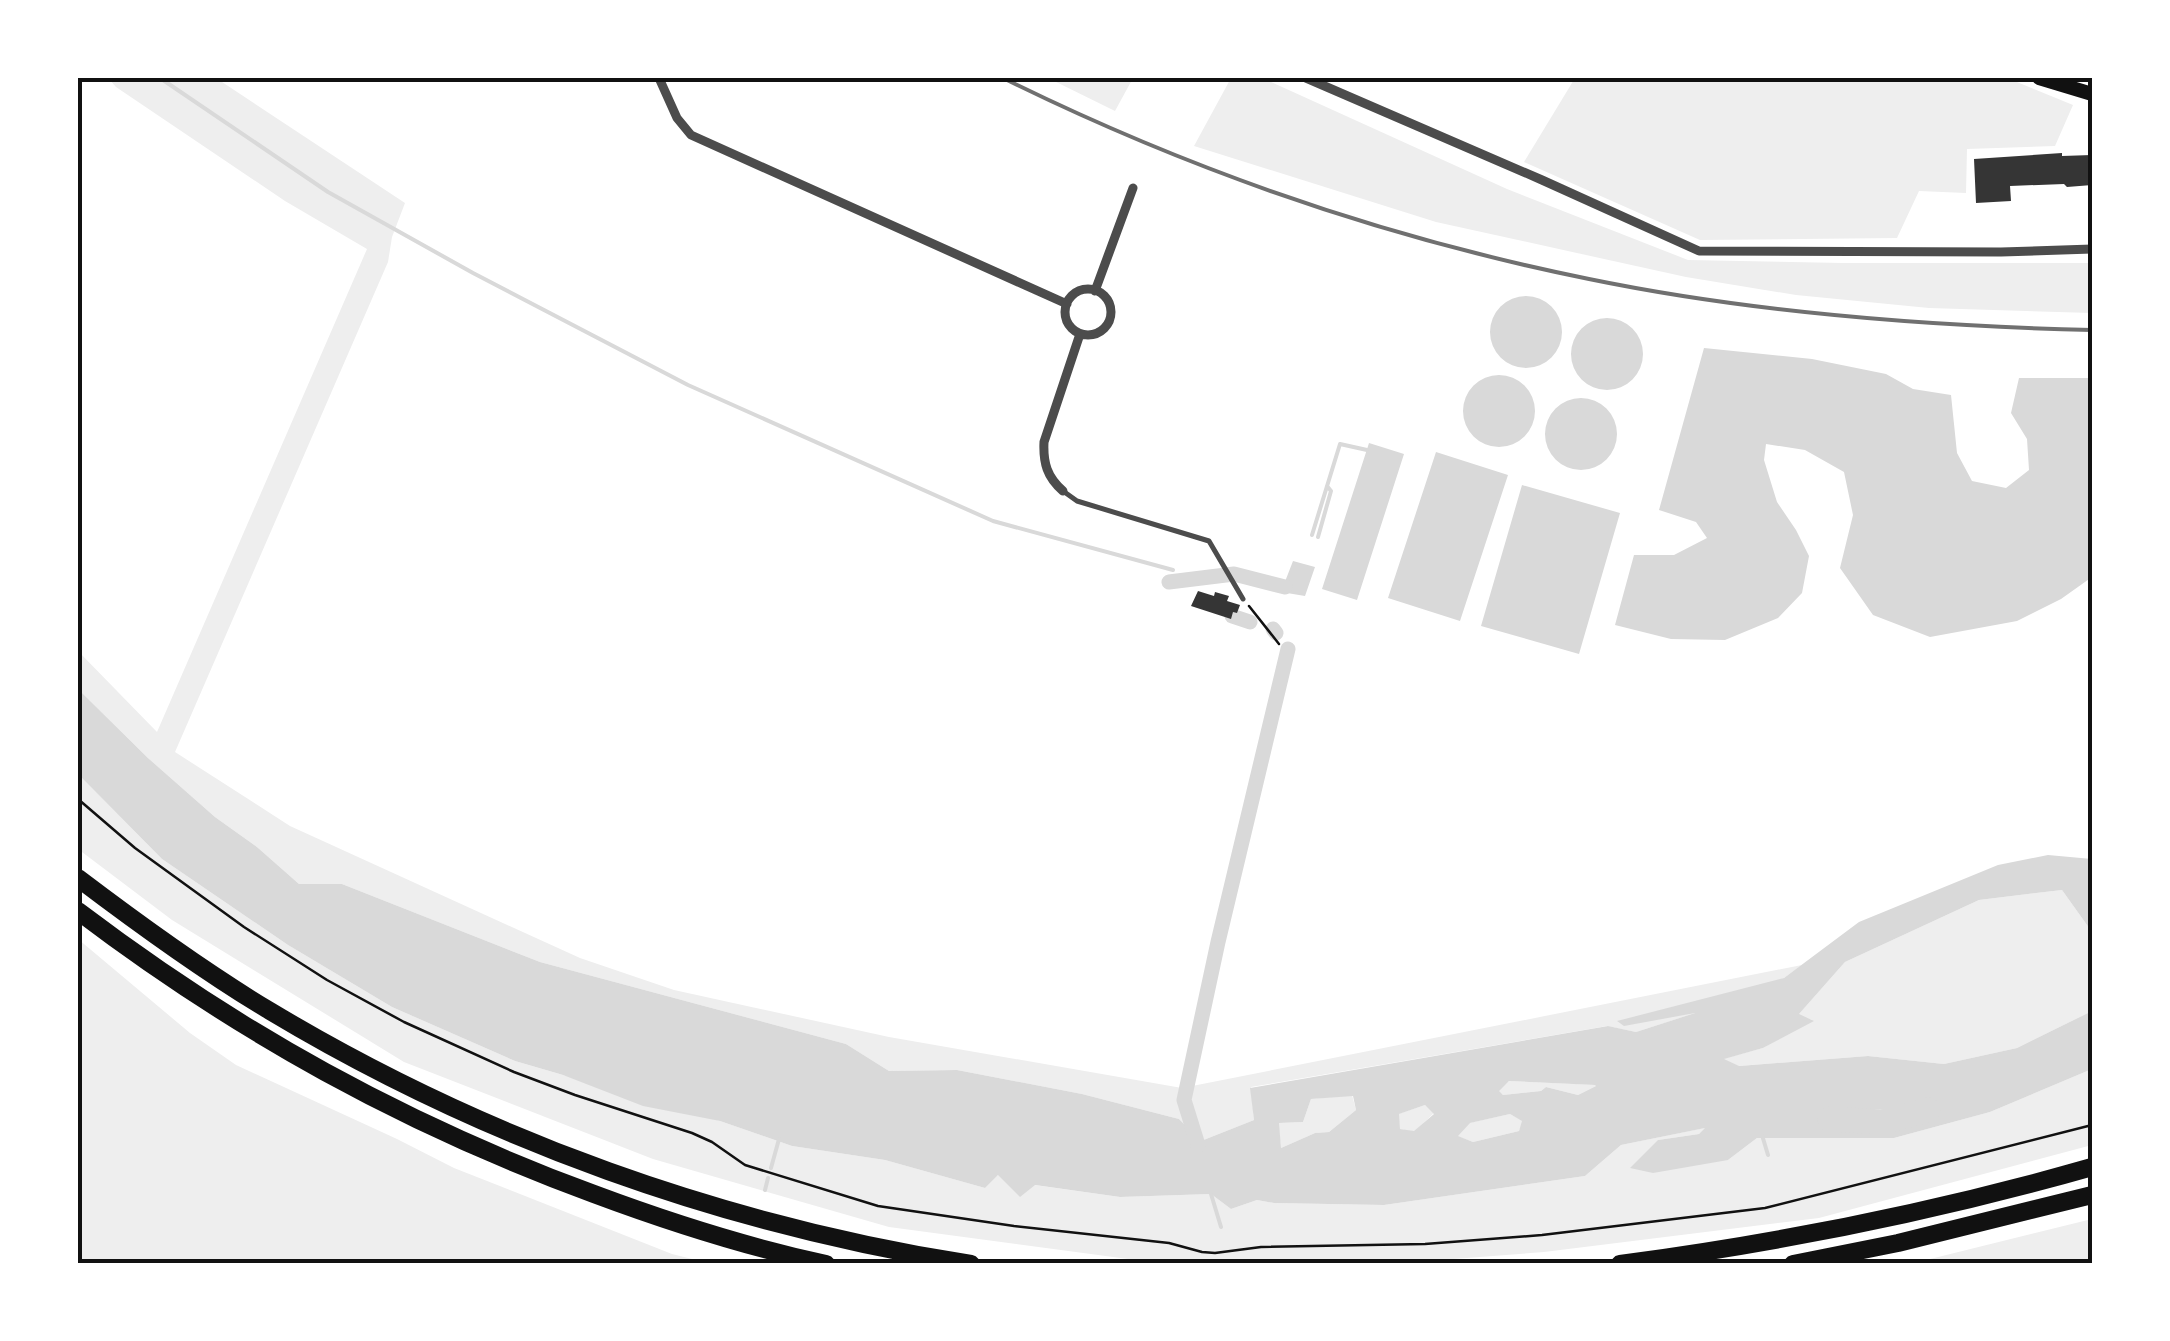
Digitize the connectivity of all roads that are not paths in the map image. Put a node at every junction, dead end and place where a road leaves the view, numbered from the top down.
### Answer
1 (658, 78) edge
2 (1306, 78) edge
3 (2039, 78) edge
4 (2092, 94) edge
5 (1134, 188) dead end
6 (2092, 249) edge
7 (1095, 290) junction
8 (1067, 304) junction
9 (1080, 334) junction
10 (1062, 491) joint
11 (1243, 598) road end
12 (78, 878) edge
13 (78, 911) edge
14 (2092, 1167) edge
15 (2092, 1196) edge
16 (826, 1264) edge
17 (971, 1264) edge
18 (1620, 1264) edge
19 (1793, 1264) edge

1 - 8 street
2 - 6 street
3 - 4 main road
5 - 7 street
7 - 8 street
7 - 9 street
8 - 9 street
9 - 10 street
10 - 11 lane
12 - 17 highway
13 - 16 highway
14 - 18 highway
15 - 19 highway

